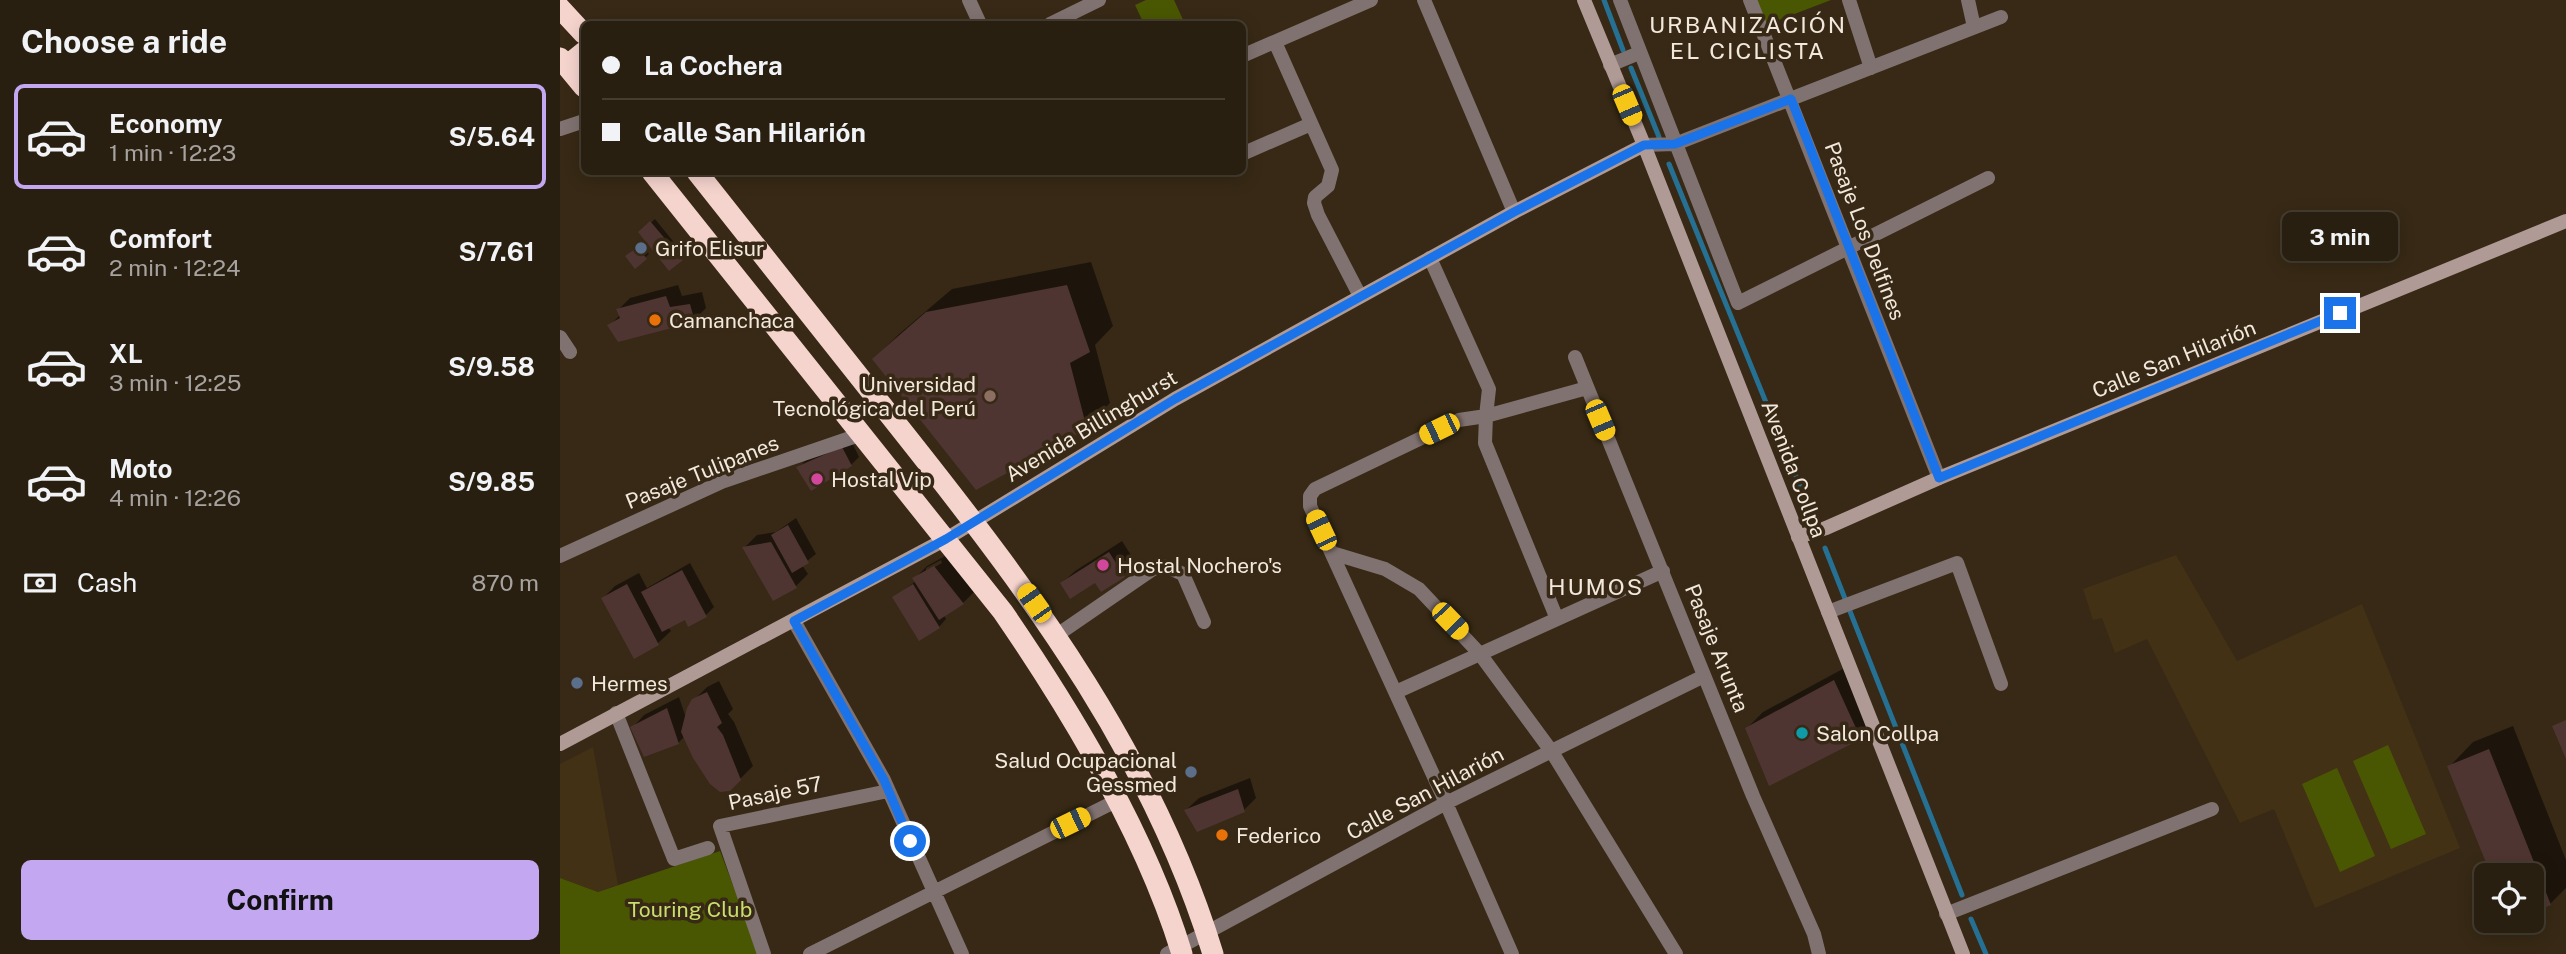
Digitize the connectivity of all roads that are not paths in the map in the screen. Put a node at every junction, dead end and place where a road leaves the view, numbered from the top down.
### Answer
1 (970, 0) edge
2 (1099, 0) edge
3 (1371, 0) edge
4 (1424, 0) edge
5 (1584, 0) edge
6 (1620, 0) edge
7 (1750, 0) edge
8 (1849, 0) edge
9 (1968, 0) edge
10 (560, 8) edge
11 (2001, 16) dead end
12 (979, 21) edge
13 (1056, 21) edge
14 (1974, 27) junction
15 (581, 31) edge
16 (1275, 42) junction
17 (1640, 53) junction
18 (581, 54) edge
19 (1246, 54) edge
20 (564, 62) edge
21 (1611, 65) junction
22 (1871, 68) junction
23 (581, 83) edge
24 (1791, 99) junction
25 (581, 122) edge
26 (1311, 124) junction
27 (560, 129) edge
28 (1675, 144) junction
29 (1644, 145) junction
30 (1246, 152) edge
31 (654, 175) edge
32 (699, 175) edge
33 (1988, 178) dead end
34 (1514, 212) junction
35 (2566, 221) edge
36 (754, 244) junction
37 (1849, 248) junction
38 (1430, 258) junction
39 (728, 266) junction
40 (1360, 296) junction
41 (560, 337) edge
42 (570, 352) dead end
43 (1576, 357) dead end
44 (1587, 388) junction
45 (1486, 416) junction
46 (894, 421) junction
47 (862, 434) junction
48 (1939, 478) junction
49 (974, 520) junction
50 (1798, 537) junction
51 (946, 539) junction
52 (1332, 553) junction
53 (560, 556) edge
54 (1663, 571) junction
55 (1828, 612) junction
56 (1557, 619) junction
57 (794, 621) junction
58 (1204, 622) dead end
59 (1057, 635) junction
60 (1480, 654) junction
61 (1704, 676) junction
62 (2001, 684) dead end
63 (1396, 692) junction
64 (616, 713) junction
65 (560, 744) edge
66 (1552, 752) junction
67 (888, 790) junction
68 (1116, 801) junction
69 (1447, 803) junction
70 (2212, 809) dead end
71 (708, 848) dead end
72 (933, 891) junction
73 (1947, 914) junction
74 (1210, 944) edge
75 (1177, 952) edge
76 (815, 953) edge
77 (764, 954) edge
78 (962, 954) edge
79 (1512, 954) edge
80 (1676, 954) edge
81 (1819, 954) edge
82 (1963, 954) edge

1 - 12 street
2 - 13 street
3 - 16 street
4 - 34 street
5 - 21 street, Avenida Collpa
6 - 17 street
7 - 24 street, Pasaje Los Delfines
8 - 22 street
9 - 14 street
10 - 15 highway
11 - 14 street
14 - 22 street
16 - 19 street
16 - 26 street
17 - 21 street
17 - 28 street
18 - 20 highway
20 - 23 highway
21 - 29 street, Avenida Collpa
22 - 24 street
24 - 28 street
24 - 37 street, Pasaje Los Delfines
25 - 27 street
26 - 30 street
26 - 40 street
28 - 29 street
28 - 37 street
29 - 34 street, Avenida Billinghurst
29 - 50 street, Avenida Collpa
31 - 39 highway
32 - 36 highway
33 - 37 street
34 - 38 street, Avenida Billinghurst
35 - 48 street, Calle San Hilarión
36 - 39 highway
36 - 46 highway
37 - 48 street, Pasaje Los Delfines
38 - 40 street, Avenida Billinghurst
38 - 45 street
39 - 47 highway
40 - 49 street, Avenida Billinghurst
41 - 42 street
43 - 44 street, Pasaje Arunta
44 - 45 street
44 - 54 street, Pasaje Arunta
45 - 52 street
45 - 56 street
46 - 47 highway
46 - 49 highway
47 - 51 highway
47 - 53 street, Pasaje Tulipanes
48 - 50 street, Calle San Hilarión
49 - 51 street, Avenida Billinghurst
49 - 59 highway
50 - 55 street, Avenida Collpa
51 - 57 street, Avenida Billinghurst
51 - 68 highway
52 - 60 street
52 - 63 street
54 - 56 street
54 - 61 street, Pasaje Arunta
55 - 62 street
55 - 73 street, Avenida Collpa
56 - 60 street
57 - 64 street, Avenida Billinghurst
57 - 67 street
58 - 59 street
59 - 74 highway
60 - 63 street
60 - 66 street
61 - 66 street, Calle San Hilarión
61 - 81 street, Pasaje Arunta
63 - 69 street
64 - 65 street, Avenida Billinghurst
64 - 71 street
66 - 69 street, Calle San Hilarión
66 - 80 street
67 - 72 street
67 - 77 street, Pasaje 57
68 - 72 street
68 - 75 highway
69 - 74 street, Calle San Hilarión
69 - 79 street
70 - 73 street
72 - 76 street
72 - 78 street
73 - 82 street, Avenida Collpa
74 - 75 street, Calle San Hilarión

